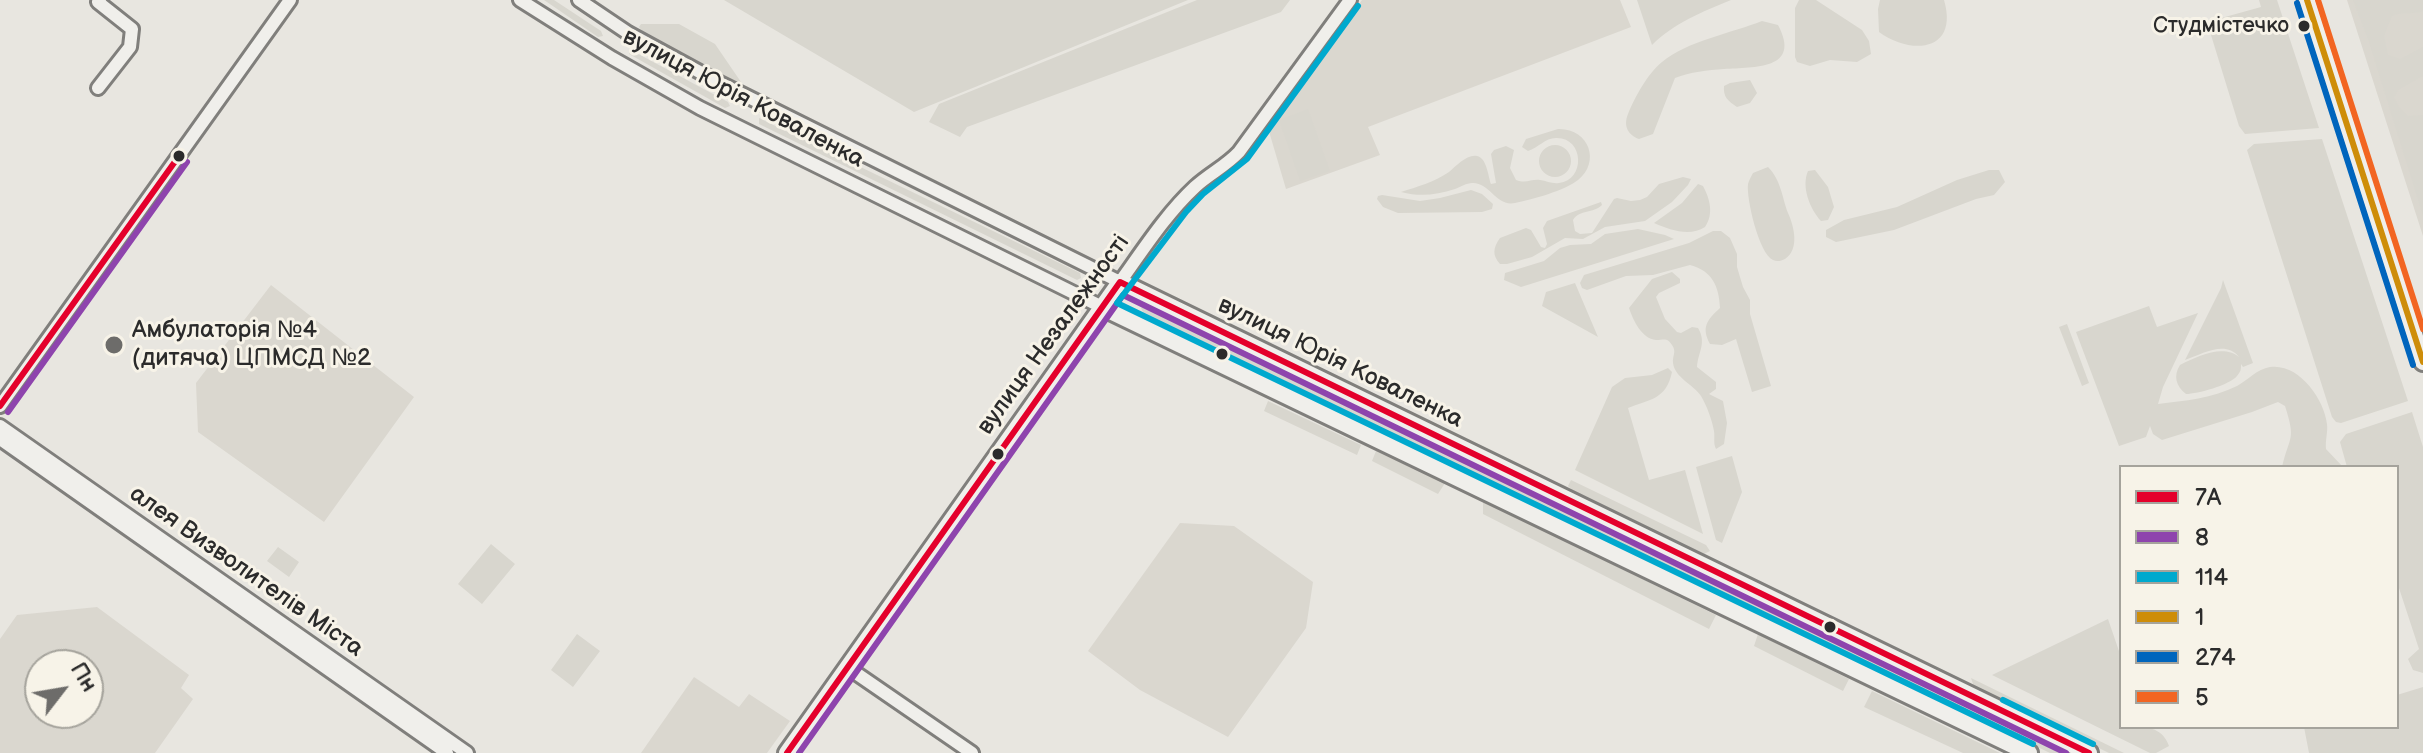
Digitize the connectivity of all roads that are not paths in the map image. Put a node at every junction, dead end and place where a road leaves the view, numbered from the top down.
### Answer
1 (100, 0) edge
2 (290, 0) edge
3 (520, 0) edge
4 (579, 0) edge
5 (1350, 0) edge
6 (2307, 0) edge
7 (98, 88) dead end
8 (1120, 282) junction
9 (1102, 307) junction
10 (2423, 362) edge
11 (0, 406) edge
12 (0, 426) edge
13 (0, 439) edge
14 (847, 667) junction
15 (447, 753) edge
16 (467, 753) edge
17 (787, 753) edge
18 (972, 753) edge
19 (2029, 753) edge
20 (2089, 753) edge

1 - 7 street
2 - 11 street
3 - 9 street, вулиця Юрія Коваленка
4 - 8 street, вулиця Юрія Коваленка
5 - 8 street, вулиця Незалежності
6 - 10 main road
8 - 9 main road, вулиця Незалежності
8 - 20 main road, вулиця Юрія Коваленка
9 - 14 main road, вулиця Незалежності
9 - 19 main road, вулиця Юрія Коваленка
12 - 16 street, алея Визволителів Міста
13 - 15 street, алея Визволителів Міста
14 - 17 main road, вулиця Незалежності
14 - 18 street

